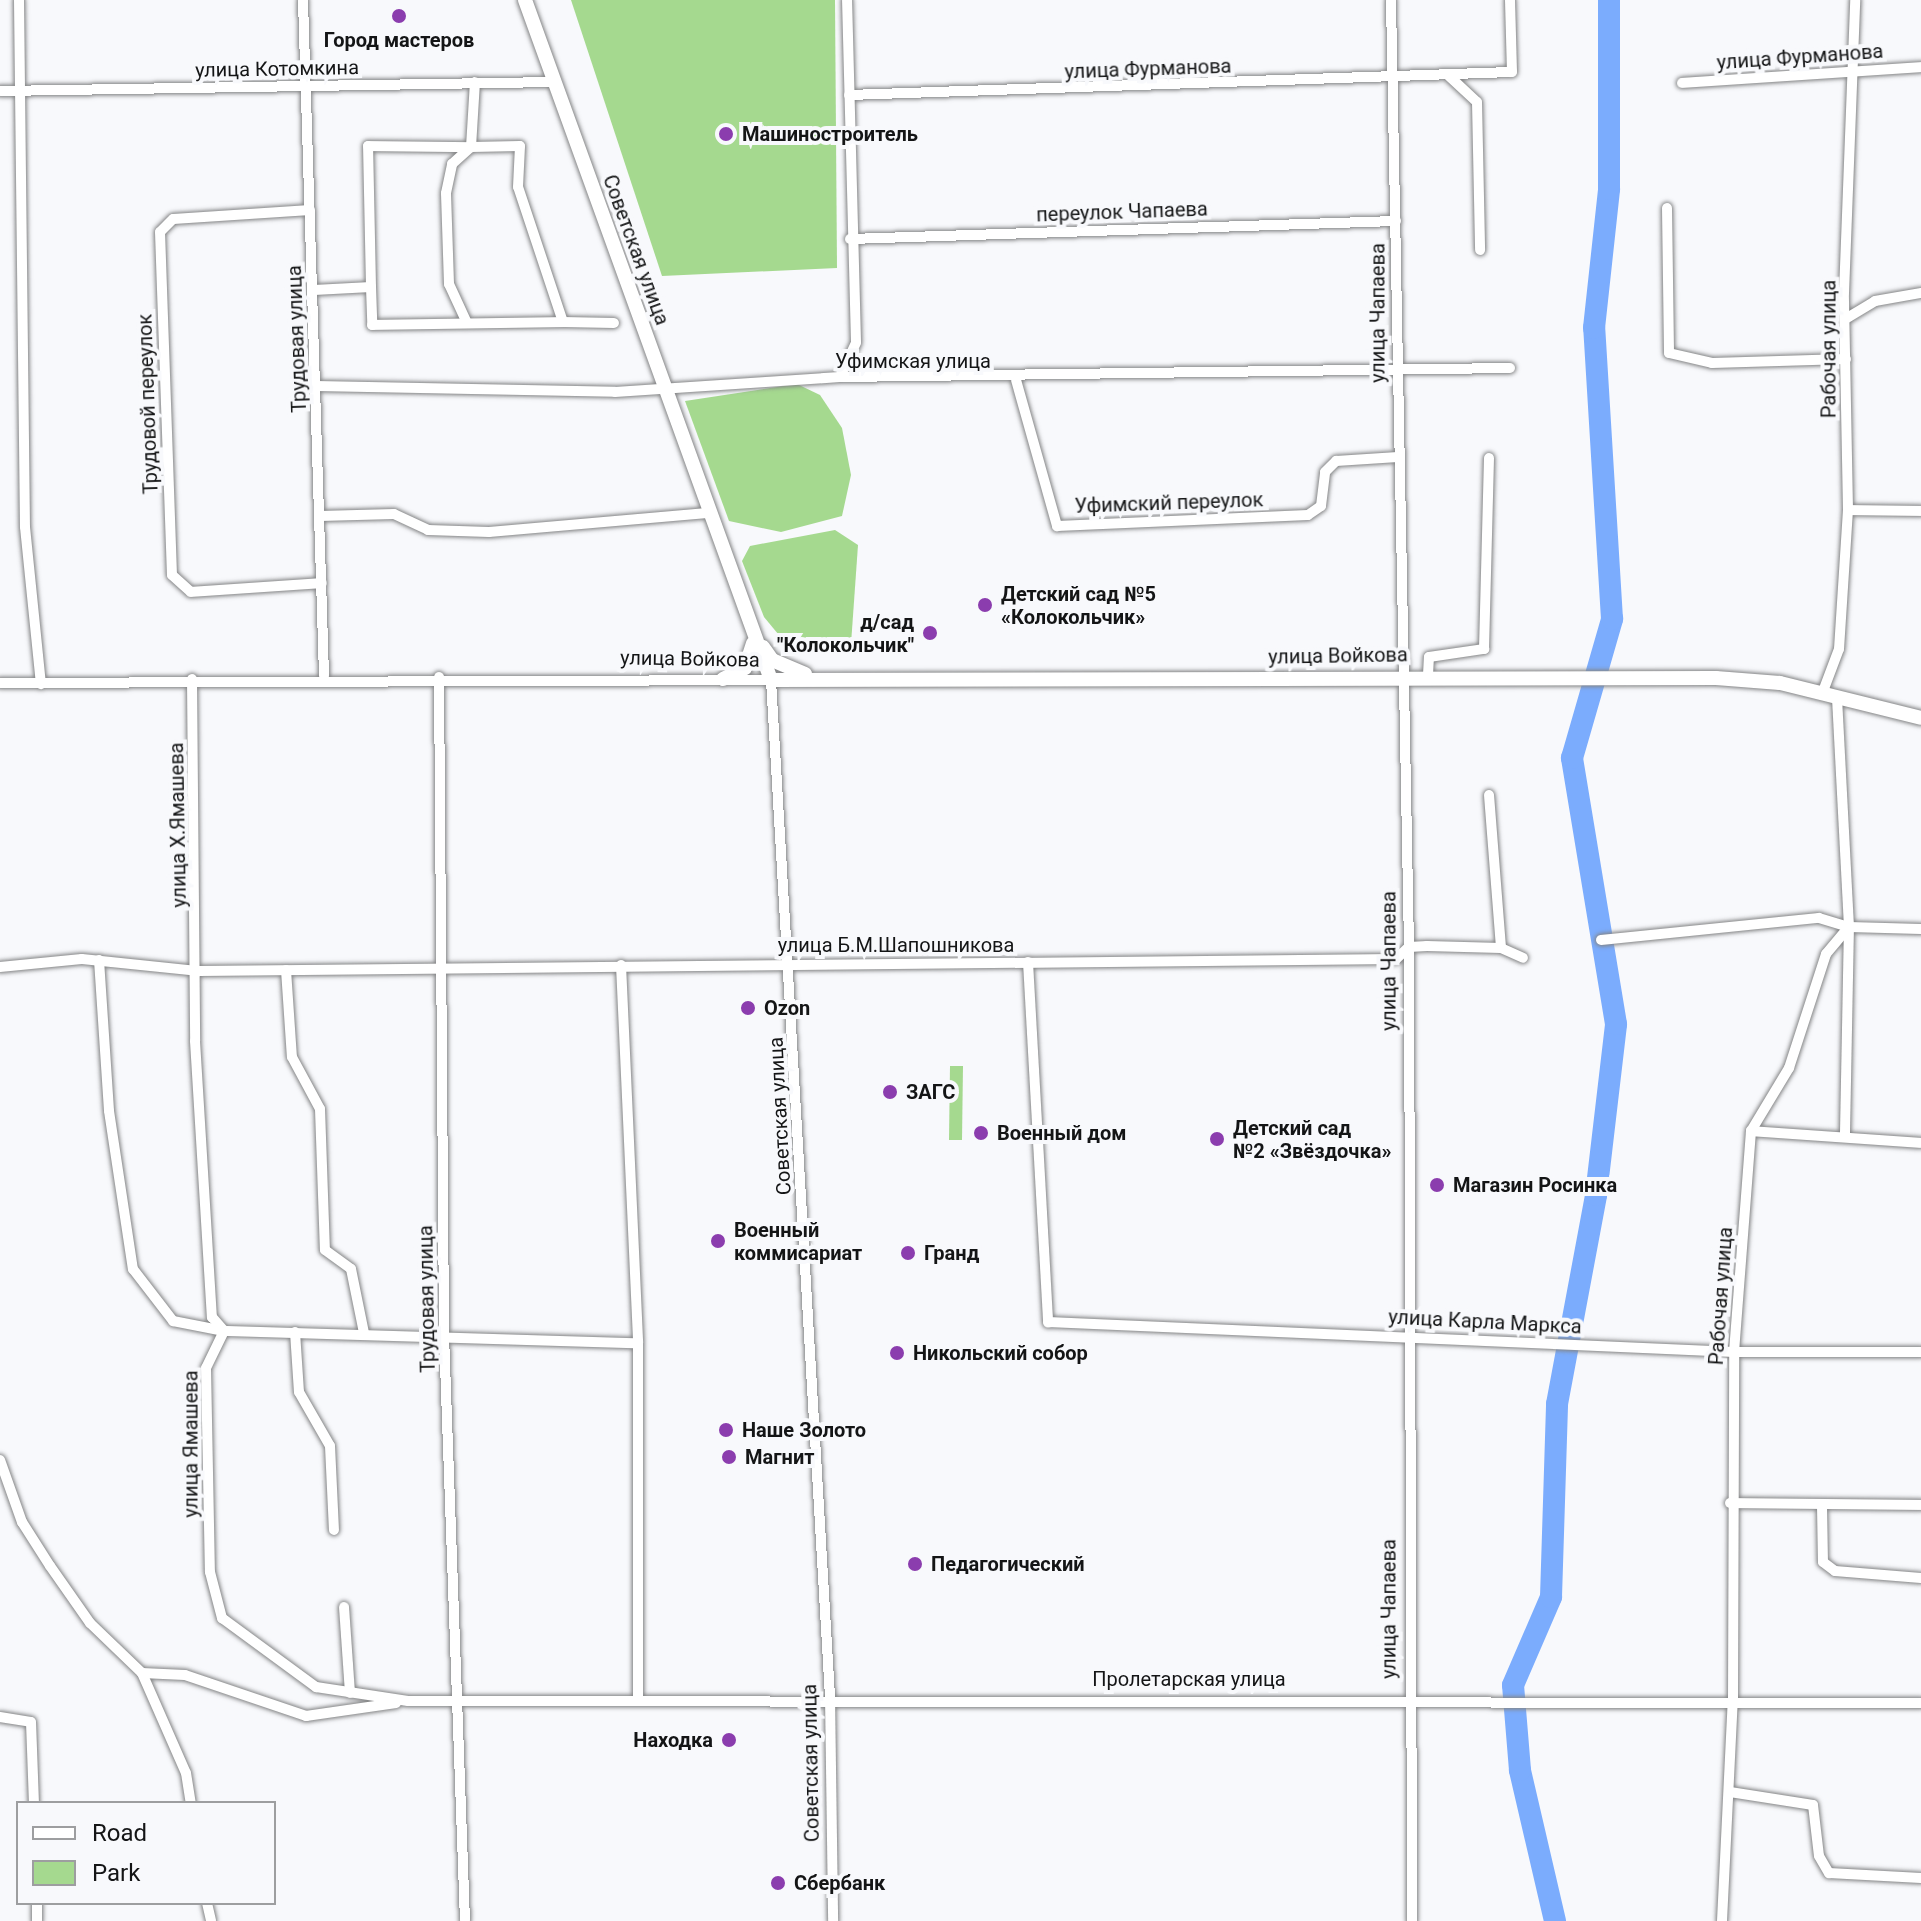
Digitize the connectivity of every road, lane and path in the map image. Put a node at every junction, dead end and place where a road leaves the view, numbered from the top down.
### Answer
1 (19, 0) edge
2 (303, 0) edge
3 (525, 0) edge
4 (847, 0) edge
5 (1391, 0) edge
6 (1510, 0) edge
7 (1855, 0) edge
8 (1921, 67) edge
9 (1856, 69) junction
10 (1449, 76) junction
11 (1394, 80) junction
12 (475, 82) junction
13 (555, 82) junction
14 (1682, 83) dead end
15 (304, 88) junction
16 (21, 90) junction
17 (0, 91) edge
18 (849, 95) junction
19 (471, 147) junction
20 (1667, 208) dead end
21 (310, 210) junction
22 (1396, 221) junction
23 (850, 239) junction
24 (1480, 250) dead end
25 (371, 287) junction
26 (314, 290) junction
27 (1921, 293) edge
28 (1847, 318) junction
29 (563, 322) junction
30 (467, 323) junction
31 (614, 323) dead end
32 (1846, 359) junction
33 (1510, 368) dead end
34 (1397, 375) junction
35 (840, 377) junction
36 (1016, 380) junction
37 (316, 386) junction
38 (665, 390) junction
39 (1398, 457) junction
40 (1489, 458) dead end
41 (1848, 510) junction
42 (1921, 511) edge
43 (707, 513) junction
44 (320, 516) junction
45 (322, 583) junction
46 (752, 631) junction
47 (1428, 675) junction
48 (324, 676) junction
49 (1400, 676) junction
50 (439, 677) junction
51 (192, 679) junction
52 (723, 679) junction
53 (821, 679) junction
54 (771, 680) junction
55 (0, 683) edge
56 (41, 684) junction
57 (1822, 694) junction
58 (1837, 699) junction
59 (1921, 718) edge
60 (1489, 795) dead end
61 (1849, 927) junction
62 (1921, 929) edge
63 (1601, 940) dead end
64 (1409, 947) junction
65 (1501, 948) junction
66 (1523, 958) dead end
67 (99, 960) junction
68 (1028, 962) junction
69 (793, 964) junction
70 (443, 965) junction
71 (621, 965) junction
72 (0, 967) edge
73 (286, 970) junction
74 (199, 971) junction
75 (1751, 1131) junction
76 (1845, 1133) junction
77 (1921, 1143) edge
78 (224, 1331) junction
79 (295, 1332) junction
80 (364, 1333) junction
81 (444, 1335) junction
82 (1405, 1335) junction
83 (638, 1343) junction
84 (1734, 1352) junction
85 (1921, 1352) edge
86 (0, 1460) edge
87 (1730, 1503) junction
88 (1921, 1505) edge
89 (1822, 1506) junction
90 (334, 1530) dead end
91 (1921, 1578) edge
92 (344, 1607) dead end
93 (142, 1673) junction
94 (350, 1693) junction
95 (638, 1696) junction
96 (830, 1696) junction
97 (1408, 1698) junction
98 (458, 1699) junction
99 (1733, 1700) junction
100 (408, 1701) junction
101 (1921, 1703) edge
102 (0, 1717) edge
103 (1730, 1792) junction
104 (34, 1801) edge
105 (191, 1801) edge
106 (1921, 1878) edge
107 (465, 1921) edge
108 (833, 1921) edge
109 (1412, 1921) edge
110 (1722, 1921) edge

1 - 16 street
2 - 15 street, Трудовая улица
3 - 13 main road, Советская улица
4 - 18 street
5 - 11 street, улица Чапаева
6 - 10 street, улица Фурманова
7 - 9 street, Рабочая улица
8 - 9 street, улица Фурманова
9 - 14 street, улица Фурманова
9 - 28 street, Рабочая улица
10 - 11 street, улица Фурманова
10 - 24 street
11 - 18 street, улица Фурманова
11 - 22 street, улица Чапаева
12 - 13 street, улица Котомкина
12 - 15 street, улица Котомкина
12 - 19 street
13 - 38 main road, Советская улица
15 - 16 street, улица Котомкина
15 - 21 street, Трудовая улица
16 - 17 street, улица Котомкина
16 - 56 street
18 - 23 street
19 - 25 street
19 - 29 street
19 - 30 street
20 - 32 street
21 - 26 street, Трудовая улица
21 - 45 street, Трудовой переулок
22 - 23 street, переулок Чапаева
22 - 34 street, улица Чапаева
23 - 35 street
25 - 26 street
25 - 30 street
26 - 37 street, Трудовая улица
27 - 28 street
28 - 32 street, Рабочая улица
29 - 30 street
29 - 31 street
32 - 41 street, Рабочая улица
33 - 34 street, Уфимская улица
34 - 36 street, Уфимская улица
34 - 39 street, улица Чапаева
35 - 36 street, Уфимская улица
35 - 38 street, Уфимская улица
36 - 39 street, Уфимский переулок
37 - 38 street, Уфимская улица
37 - 44 street, Трудовая улица
38 - 43 main road, Советская улица
39 - 49 street, улица Чапаева
40 - 47 street, улица Войкова
41 - 42 street
41 - 57 street, Рабочая улица
43 - 44 street
43 - 46 main road, Советская улица
44 - 45 street, Трудовая улица
45 - 48 street, Трудовая улица
46 - 52 main road
46 - 53 main road
46 - 54 main road, Советская улица
47 - 49 main road, улица Войкова
47 - 57 main road, улица Войкова
48 - 50 street, улица Войкова
48 - 51 street, улица Войкова
49 - 53 main road, улица Войкова
49 - 64 street, улица Чапаева
50 - 52 street, улица Войкова
50 - 70 street, Трудовая улица
51 - 56 street, улица Войкова
51 - 74 street, улица Х.Ямашева
52 - 54 street, улица Войкова
53 - 54 main road, улица Войкова
54 - 69 street, Советская улица
55 - 56 street, улица Войкова
57 - 58 main road, улица Войкова
58 - 59 main road, улица Войкова
58 - 61 street
60 - 65 street
61 - 62 street
61 - 63 street
61 - 75 street, Рабочая улица
61 - 76 street
64 - 65 street, улица Б.М.Шапошникова
64 - 68 street, улица Б.М.Шапошникова
64 - 82 street, улица Чапаева
65 - 66 street, улица Б.М.Шапошникова
67 - 72 street, улица Б.М.Шапошникова
67 - 74 street, улица Б.М.Шапошникова
67 - 78 street
68 - 69 street, улица Б.М.Шапошникова
68 - 82 street, улица Карла Маркса
69 - 71 street, улица Б.М.Шапошникова
69 - 96 street, Советская улица
70 - 71 street, улица Б.М.Шапошникова
70 - 73 street, улица Б.М.Шапошникова
70 - 81 street, Трудовая улица
71 - 83 street
73 - 74 street, улица Б.М.Шапошникова
73 - 80 street
74 - 78 street
75 - 76 street
75 - 84 street, Рабочая улица
76 - 77 street
78 - 79 street
78 - 94 street, улица Ямашева
79 - 80 street
79 - 90 street
80 - 81 street
81 - 83 street
81 - 98 street, Трудовая улица
82 - 84 street, улица Карла Маркса
82 - 97 street, улица Чапаева
83 - 95 street
84 - 85 street, улица Карла Маркса
84 - 87 street, Рабочая улица
86 - 93 street
87 - 89 street
87 - 99 street, Рабочая улица
88 - 89 street
89 - 91 street
92 - 94 street
93 - 100 street
93 - 105 street
94 - 100 street, улица Ямашева
95 - 96 street, Пролетарская улица
95 - 98 street, Пролетарская улица
96 - 97 street, Пролетарская улица
96 - 108 street, Советская улица
97 - 99 street, Пролетарская улица
97 - 109 street, улица Чапаева
98 - 100 street, улица Ямашева
98 - 107 street, Трудовая улица
99 - 101 street, Пролетарская улица
99 - 103 street, Рабочая улица
102 - 104 street
103 - 106 street
103 - 110 street, Рабочая улица

